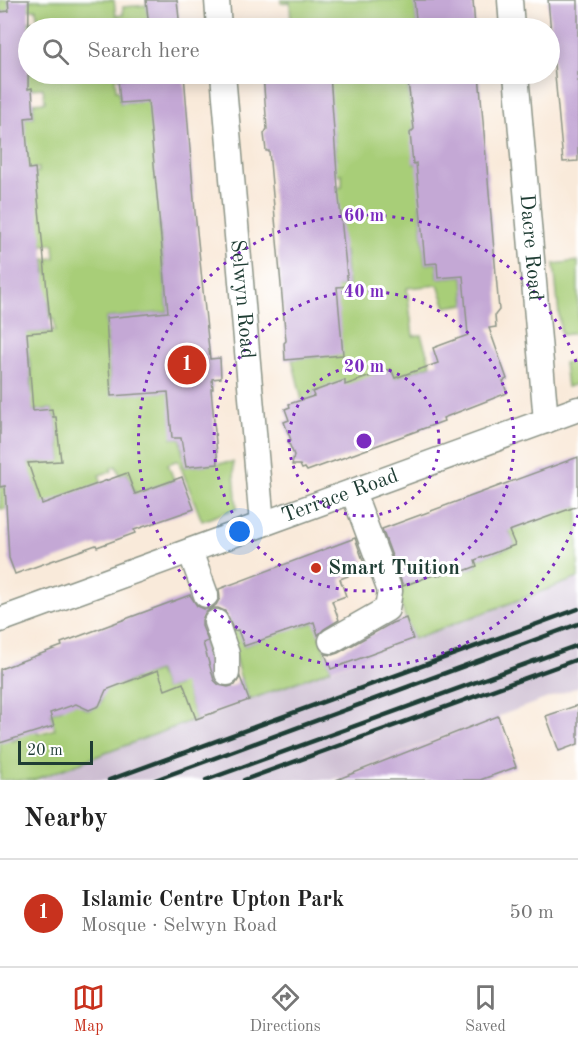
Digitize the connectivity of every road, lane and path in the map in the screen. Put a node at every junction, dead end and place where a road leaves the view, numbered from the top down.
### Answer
1 (217, 0) edge
2 (510, 0) edge
3 (218, 18) edge
4 (511, 18) edge
5 (224, 84) edge
6 (517, 84) edge
7 (578, 409) edge
8 (546, 421) junction
9 (353, 492) junction
10 (262, 525) junction
11 (190, 551) junction
12 (206, 595) dead end
13 (0, 620) edge
14 (216, 622) dead end
15 (331, 641) dead end
16 (227, 673) dead end

1 - 3 street
2 - 4 street
5 - 10 street, Selwyn Road
6 - 8 street, Dacre Road
7 - 8 street, Terrace Road
8 - 9 street, Terrace Road
9 - 10 street, Terrace Road
9 - 15 street
10 - 11 street, Terrace Road
11 - 12 street
11 - 13 street, Terrace Road
14 - 16 street

